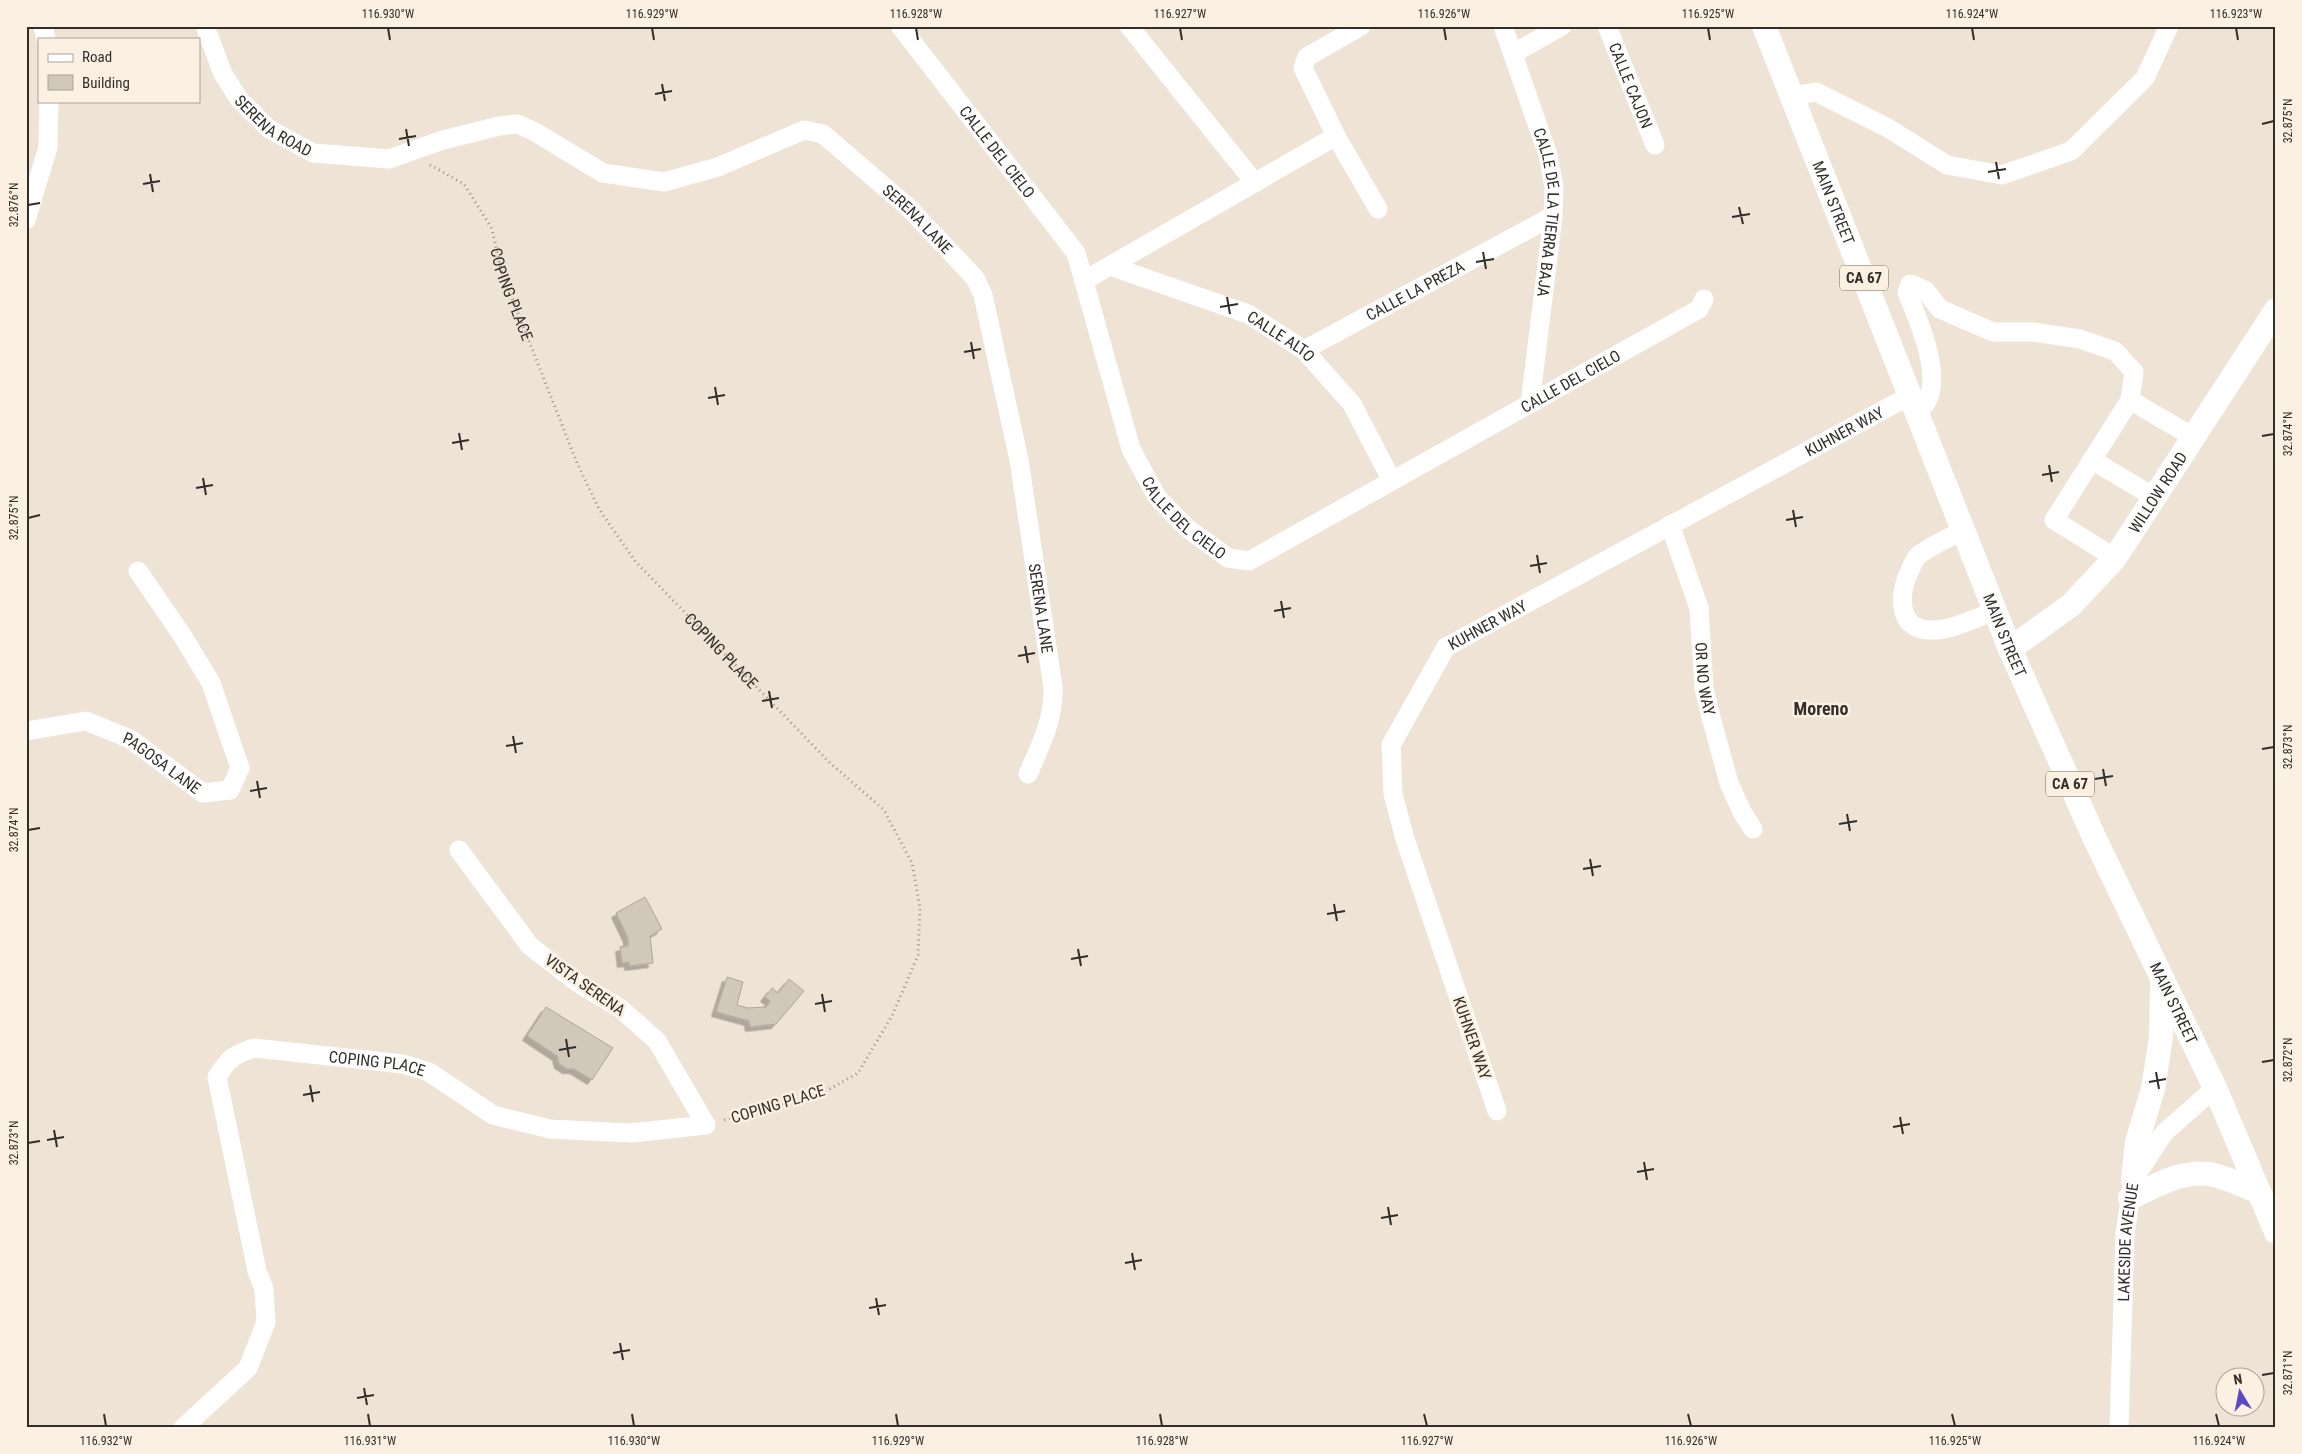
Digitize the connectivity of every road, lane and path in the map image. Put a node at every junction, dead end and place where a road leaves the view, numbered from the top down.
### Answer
1 (205, 26) edge
2 (900, 26) edge
3 (1129, 26) edge
4 (1361, 26) edge
5 (1504, 26) edge
6 (1562, 26) edge
7 (1607, 26) edge
8 (1764, 26) edge
9 (2170, 26) edge
10 (1338, 31) edge
11 (1514, 53) junction
12 (1792, 96) junction
13 (49, 102) edge
14 (1336, 136) junction
15 (1655, 144) dead end
16 (388, 159) joint
17 (427, 164) dead end
18 (1255, 183) junction
19 (1378, 209) dead end
20 (1553, 216) junction
21 (26, 220) edge
22 (1110, 266) junction
23 (1085, 280) junction
24 (1704, 299) dead end
25 (2276, 310) edge
26 (1304, 350) junction
27 (2130, 400) junction
28 (1530, 404) junction
29 (1914, 404) junction
30 (2194, 437) junction
31 (2092, 460) junction
32 (1392, 481) junction
33 (2154, 497) junction
34 (1670, 525) junction
35 (1963, 530) junction
36 (2115, 558) junction
37 (138, 571) dead end
38 (1995, 610) junction
39 (2010, 649) junction
40 (26, 731) edge
41 (1028, 774) dead end
42 (1753, 829) dead end
43 (459, 850) dead end
44 (2162, 980) junction
45 (2215, 1088) junction
46 (1497, 1111) dead end
47 (706, 1125) junction
48 (2132, 1189) junction
49 (2258, 1191) junction
50 (2276, 1232) edge
51 (183, 1428) edge
52 (2119, 1428) edge

1 - 16 street, SERENA ROAD
2 - 23 street, CALLE DEL CIELO
3 - 18 street
4 - 10 street
5 - 11 street, CALLE DE LA TIERRA BAJA
6 - 11 street
7 - 15 street, CALLE CAJON
8 - 12 main road, MAIN STREET / CA 67
9 - 12 street
10 - 14 street
11 - 20 street, CALLE DE LA TIERRA BAJA
12 - 29 main road, MAIN STREET / CA 67
13 - 21 street
14 - 18 street
14 - 19 street
16 - 41 street, SERENA LANE
17 - 47 path, COPING PLACE
18 - 22 street
20 - 26 street, CALLE LA PREZA
20 - 28 street, CALLE DE LA TIERRA BAJA
22 - 23 street
22 - 26 street, CALLE ALTO
23 - 32 street, CALLE DEL CIELO
24 - 28 street, CALLE DEL CIELO
25 - 30 main road, WILLOW ROAD
26 - 32 street, CALLE ALTO
27 - 29 street
27 - 30 street
27 - 31 street
28 - 32 street, CALLE DEL CIELO
29 - 34 street, KUHNER WAY
29 - 35 main road, MAIN STREET / CA 67
30 - 33 main road, WILLOW ROAD
31 - 33 street
31 - 36 street
33 - 36 main road, WILLOW ROAD
34 - 42 street, OR NO WAY
34 - 46 street, KUHNER WAY
35 - 38 main road, MAIN STREET / CA 67
35 - 38 street
36 - 39 main road, WILLOW ROAD
37 - 40 street, PAGOSA LANE
38 - 39 main road, MAIN STREET / CA 67
39 - 44 main road, MAIN STREET / CA 67
43 - 47 street, VISTA SERENA
44 - 45 main road, MAIN STREET / CA 67
44 - 48 main road
45 - 48 street, LAKESIDE AVENUE
45 - 49 main road, MAIN STREET / CA 67
47 - 51 street, COPING PLACE
48 - 49 main road
48 - 52 street, LAKESIDE AVENUE
49 - 50 main road, MAIN STREET / CA 67

